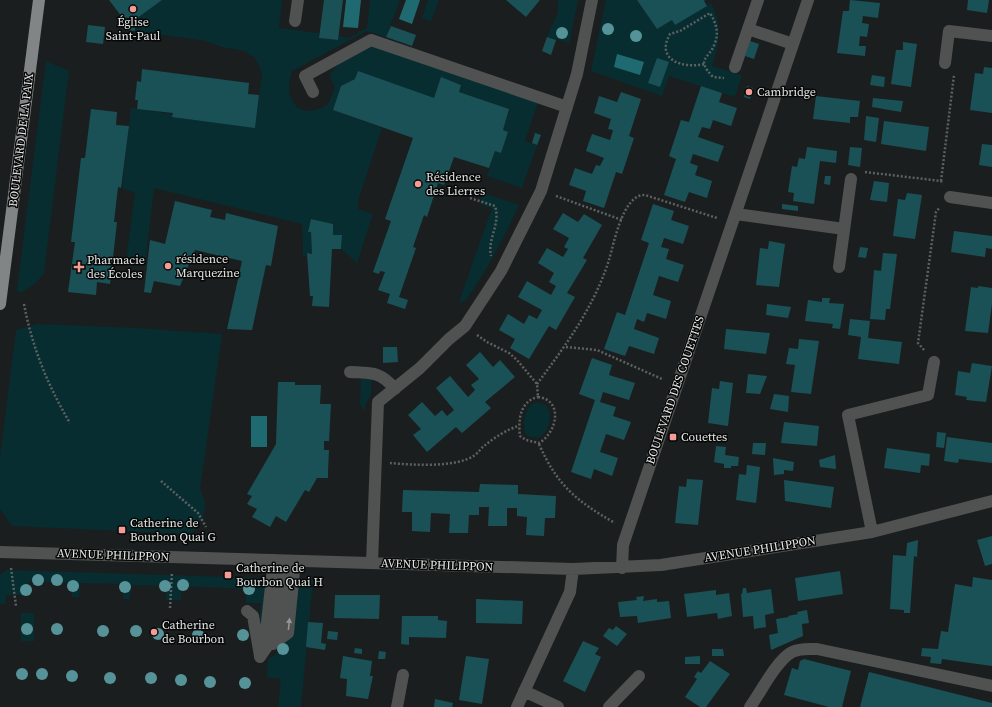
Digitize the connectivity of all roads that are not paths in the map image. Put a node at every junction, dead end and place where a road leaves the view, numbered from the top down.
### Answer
1 (38, 0) edge
2 (298, 0) edge
3 (592, 0) edge
4 (758, 0) edge
5 (808, 0) edge
6 (295, 21) dead end
7 (748, 29) junction
8 (992, 36) edge
9 (793, 44) junction
10 (945, 63) road end
11 (735, 67) road end
12 (313, 92) dead end
13 (567, 107) junction
14 (851, 179) road end
15 (950, 197) road end
16 (992, 203) edge
17 (735, 219) junction
18 (844, 230) junction
19 (839, 267) dead end
20 (0, 304) edge
21 (934, 362) road end
22 (350, 372) dead end
23 (394, 389) junction
24 (992, 501) edge
25 (872, 532) junction
26 (6, 552) edge
27 (284, 561) junction
28 (372, 563) junction
29 (622, 568) junction
30 (573, 570) junction
31 (247, 611) dead end
32 (264, 650) junction
33 (403, 675) dead end
34 (639, 676) dead end
35 (992, 686) edge
36 (524, 691) junction
37 (397, 707) edge
38 (517, 707) edge
39 (558, 707) edge
40 (609, 707) edge
41 (750, 707) edge

1 - 20 main road, BOULEVARD DE LA PAIX
2 - 6 street
3 - 13 street
4 - 7 street
5 - 9 street, BOULEVARD DES COUETTES
7 - 9 street
7 - 11 street
8 - 10 street
9 - 17 street, BOULEVARD DES COUETTES
12 - 13 street
13 - 23 street
14 - 18 street
15 - 16 street
17 - 18 street
17 - 29 street, BOULEVARD DES COUETTES
18 - 19 street
21 - 25 street
22 - 23 street
23 - 28 street
24 - 25 street, AVENUE PHILIPPON
25 - 29 street, AVENUE PHILIPPON
26 - 27 street, AVENUE PHILIPPON
27 - 28 street, AVENUE PHILIPPON
27 - 32 street
32 -> 27 street
28 - 30 street, AVENUE PHILIPPON
29 - 30 street, AVENUE PHILIPPON
30 - 36 street
31 - 32 street
33 - 37 street
34 - 40 street
35 - 41 street
36 - 38 street
36 - 39 street

